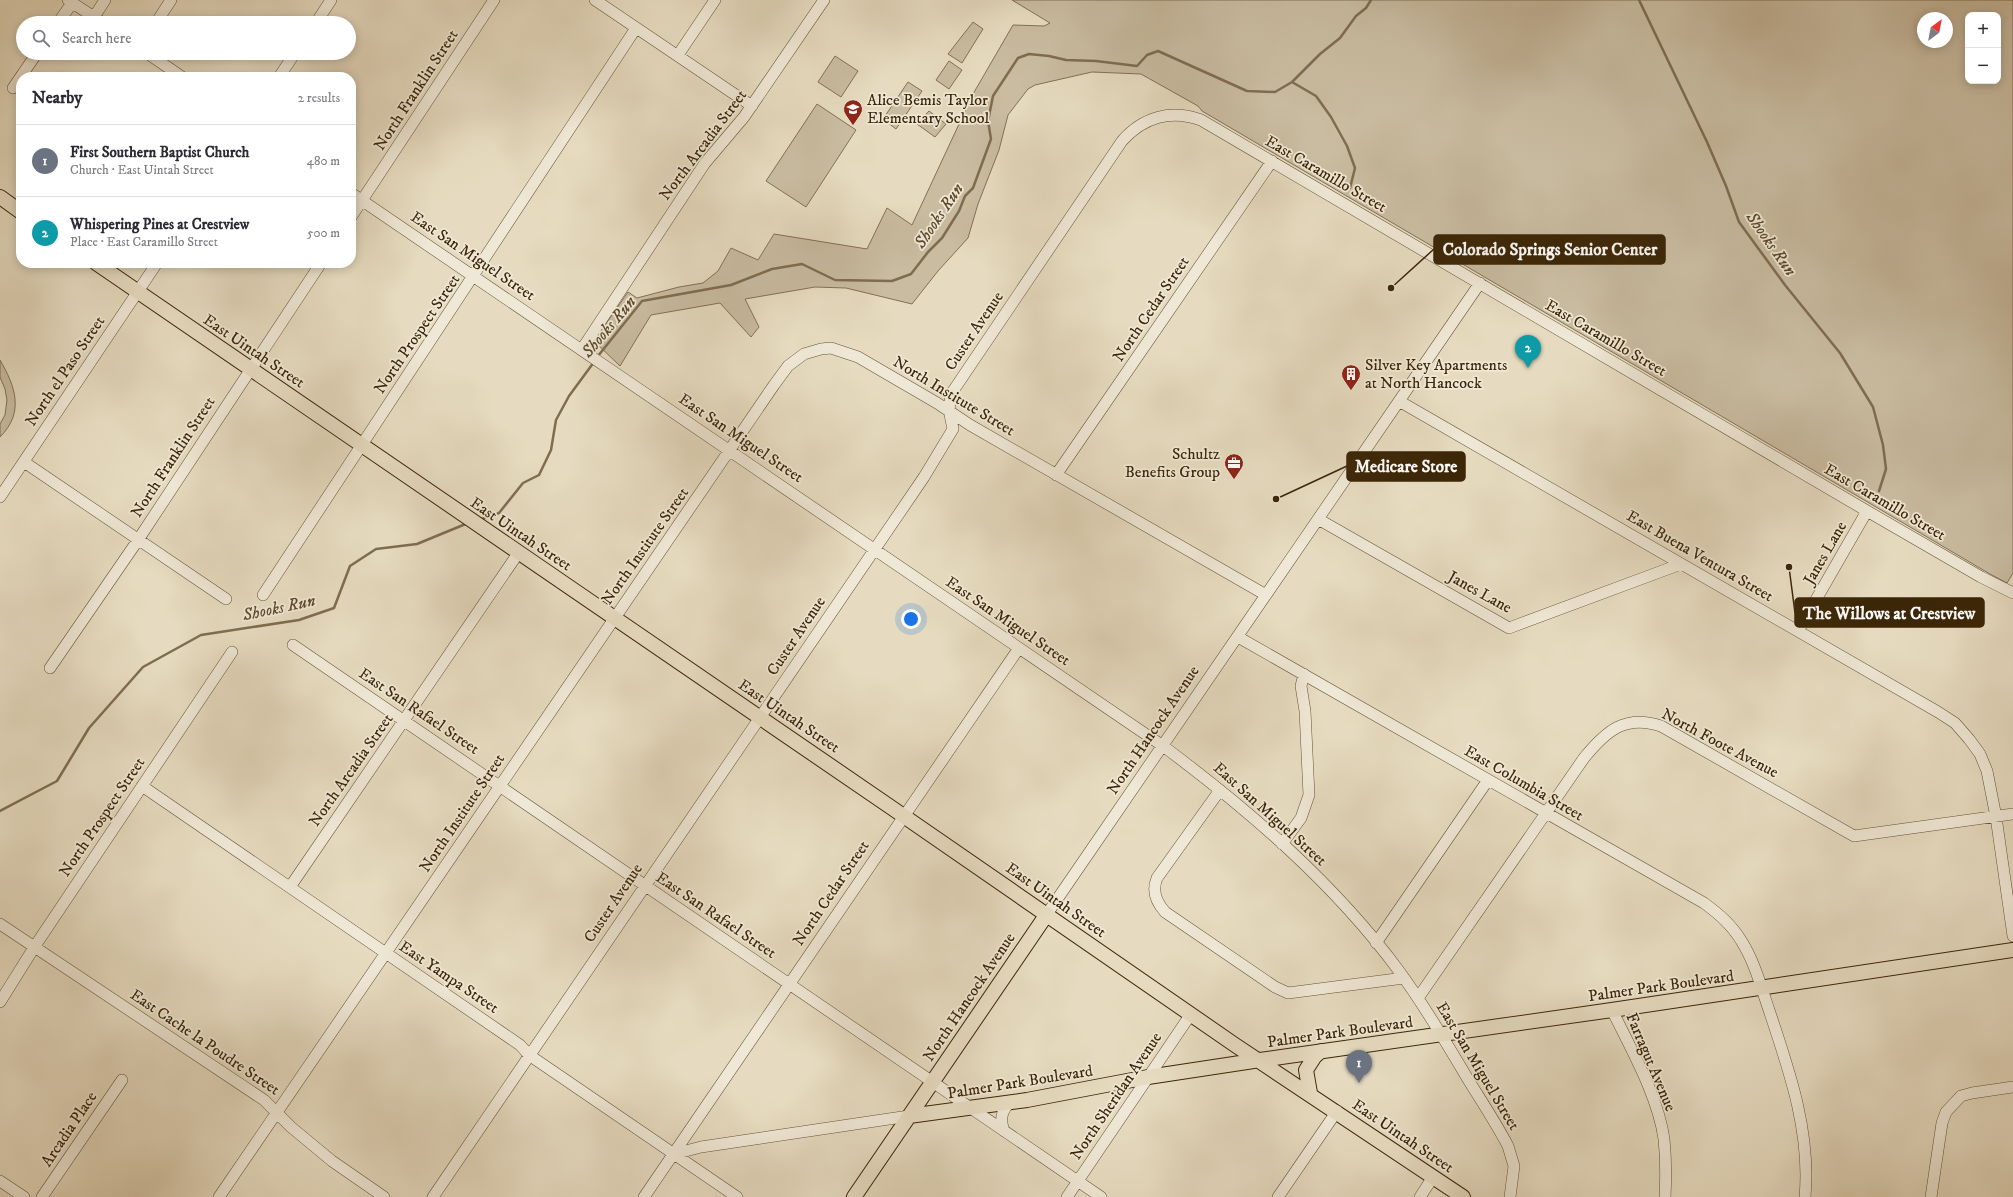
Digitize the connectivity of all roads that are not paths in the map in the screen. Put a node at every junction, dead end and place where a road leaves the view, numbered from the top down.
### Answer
1 (105, 0) edge
2 (171, 0) edge
3 (331, 0) edge
4 (494, 0) edge
5 (595, 0) edge
6 (715, 0) edge
7 (824, 0) edge
8 (70, 1) edge
9 (62, 16) edge
10 (92, 16) edge
11 (99, 16) edge
12 (161, 16) edge
13 (321, 16) edge
14 (636, 28) junction
15 (678, 55) junction
16 (33, 60) edge
17 (157, 60) edge
18 (290, 60) edge
19 (24, 72) edge
20 (175, 72) edge
21 (282, 72) edge
22 (16, 84) edge
23 (13, 88) dead end
24 (752, 106) junction
25 (1181, 115) joint
26 (1272, 161) junction
27 (356, 196) edge
28 (0, 197) edge
29 (362, 200) junction
30 (16, 208) edge
31 (356, 210) edge
32 (104, 268) edge
33 (154, 268) edge
34 (318, 268) edge
35 (474, 276) junction
36 (1480, 283) junction
37 (138, 291) junction
38 (586, 352) junction
39 (250, 369) junction
40 (1399, 401) junction
41 (949, 410) junction
42 (362, 446) junction
43 (730, 450) junction
44 (24, 462) junction
45 (1056, 475) junction
46 (0, 497) edge
47 (1867, 511) junction
48 (1318, 519) junction
49 (138, 540) junction
50 (874, 549) junction
51 (518, 552) junction
52 (1681, 564) junction
53 (2013, 593) edge
54 (263, 595) dead end
55 (1266, 595) junction
56 (226, 599) dead end
57 (614, 618) junction
58 (1798, 631) junction
59 (1238, 637) junction
60 (293, 645) dead end
61 (1018, 648) junction
62 (232, 652) dead end
63 (50, 668) dead end
64 (1304, 674) junction
65 (760, 717) junction
66 (405, 721) junction
67 (1164, 746) junction
68 (1488, 780) junction
69 (142, 786) junction
70 (500, 786) junction
71 (1220, 790) junction
72 (1546, 813) junction
73 (2013, 814) edge
74 (904, 815) junction
75 (1996, 817) junction
76 (1282, 844) junction
77 (645, 886) junction
78 (290, 887) junction
79 (1047, 914) junction
80 (0, 924) edge
81 (2013, 936) edge
82 (1376, 943) junction
83 (35, 946) junction
84 (2013, 950) edge
85 (385, 953) junction
86 (1404, 978) junction
87 (788, 984) junction
88 (1761, 988) junction
89 (1418, 998) junction
90 (0, 1002) edge
91 (1612, 1010) junction
92 (1192, 1014) junction
93 (1441, 1034) junction
94 (1320, 1052) junction
95 (529, 1055) junction
96 (1260, 1060) junction
97 (1148, 1077) junction
98 (122, 1080) dead end
99 (932, 1082) junction
100 (2013, 1087) edge
101 (1310, 1093) junction
102 (1009, 1102) junction
103 (971, 1108) junction
104 (1337, 1111) junction
105 (278, 1112) junction
106 (909, 1116) junction
107 (1004, 1131) junction
108 (674, 1154) junction
109 (1433, 1177) junction
110 (0, 1180) edge
111 (1078, 1182) junction
112 (24, 1197) edge
113 (42, 1197) edge
114 (219, 1197) edge
115 (384, 1197) edge
116 (433, 1197) edge
117 (644, 1197) edge
118 (736, 1197) edge
119 (854, 1197) edge
120 (1067, 1197) edge
121 (1100, 1197) edge
122 (1278, 1197) edge
123 (1420, 1197) edge
124 (1463, 1197) edge
125 (1510, 1197) edge
126 (1665, 1197) edge
127 (1805, 1197) edge
128 (1931, 1197) edge

1 - 11 street
2 - 12 street
3 - 13 street
4 - 29 street, North Franklin Street
5 - 14 street
6 - 15 street
7 - 24 street, North Arcadia Street
8 - 9 street
8 - 10 street
14 - 15 street
14 - 35 street, North Prospect Street
15 - 24 street
16 - 19 street
17 - 20 street
18 - 21 street
22 - 23 street
24 - 38 street, North Arcadia Street
25 - 26 street, East Caramillo Street
25 - 41 street, Custer Avenue
26 - 36 street, East Caramillo Street
26 - 45 street, North Cedar Street
27 - 29 street, East San Miguel Street
28 - 30 main road
29 - 31 street, North Franklin Street
29 - 35 street, East San Miguel Street
32 - 37 main road, East Uintah Street
33 - 37 street, North el Paso Street
34 - 39 street, North Franklin Street
35 - 38 street, East San Miguel Street
35 - 42 street, North Prospect Street
36 - 40 street, North Hancock Avenue
36 - 47 street, East Caramillo Street
37 - 39 main road, East Uintah Street
37 - 44 street, North el Paso Street
38 - 43 street, East San Miguel Street
39 - 42 main road, East Uintah Street
39 - 49 street, North Franklin Street
40 - 48 street, North Hancock Avenue
40 - 52 street, East Buena Ventura Street
41 - 43 street, North Institute Street
41 - 45 street, North Institute Street
41 - 50 street, Custer Avenue
42 - 51 main road, East Uintah Street
42 - 54 street, North Prospect Street
43 - 50 street, East San Miguel Street
43 - 57 street, North Institute Street
44 - 46 street, North el Paso Street
44 - 49 street
45 - 55 street, North Institute Street
47 - 53 street, East Caramillo Street
47 - 58 street, Janes Lane
48 - 52 street, Janes Lane
48 - 55 street, North Hancock Avenue
49 - 56 street
49 - 63 street, North Franklin Street
50 - 61 street, East San Miguel Street
50 - 65 street, Custer Avenue
51 - 57 main road, East Uintah Street
51 - 66 street, North Arcadia Street
52 - 58 street, East Buena Ventura Street
55 - 59 street, North Hancock Avenue
57 - 65 main road, East Uintah Street
57 - 70 street, North Institute Street
58 - 75 street, East Buena Ventura Street
59 - 64 street, East Columbia Street
59 - 67 street, North Hancock Avenue
60 - 66 street, East San Rafael Street
61 - 67 street, East San Miguel Street
61 - 74 street, North Cedar Street
62 - 69 street, North Prospect Street
64 - 68 street, East Columbia Street
64 - 76 street
65 - 74 main road, East Uintah Street
65 - 77 street, Custer Avenue
66 - 70 street, East San Rafael Street
66 - 78 street, North Arcadia Street
67 - 71 street, East San Miguel Street
67 - 79 street, North Hancock Avenue
68 - 72 street, East Columbia Street
68 - 82 street
69 - 78 street, East Yampa Street
69 - 83 street, North Prospect Street
70 - 77 street, East San Rafael Street
70 - 85 street, North Institute Street
71 - 76 street, East San Miguel Street
71 - 86 street
72 - 75 street, North Foote Avenue
72 - 88 street, East Columbia Street
72 - 89 street, North Foote Avenue
73 - 75 street, North Foote Avenue
74 - 79 main road, East Uintah Street
74 - 87 street, North Cedar Street
75 - 81 street, East Buena Ventura Street
76 - 82 street, East San Miguel Street
77 - 87 street, East San Rafael Street
77 - 95 street, Custer Avenue
78 - 85 street, East Yampa Street
79 - 92 main road, East Uintah Street
79 - 99 main road, North Hancock Avenue
80 - 83 street, East Cache la Poudre Street
82 - 86 street, East San Miguel Street
83 - 90 street, North Prospect Street
83 - 105 street, East Cache la Poudre Street
84 - 88 main road, Palmer Park Boulevard
85 - 95 street, East Yampa Street
85 - 105 street, North Institute Street
86 - 89 street, East San Miguel Street
87 - 99 street, East San Rafael Street
87 - 108 street, North Cedar Street
88 - 91 main road, Palmer Park Boulevard
88 - 127 street, East Columbia Street
89 - 93 street, East San Miguel Street
91 - 93 main road, Palmer Park Boulevard
91 - 126 street, Farragut Avenue
92 - 96 main road, East Uintah Street
92 - 97 street, North Sheridan Avenue
93 - 94 main road, Palmer Park Boulevard
93 - 125 street, East San Miguel Street
94 - 96 main road, Palmer Park Boulevard
94 - 101 main road
95 - 108 street, East Yampa Street
95 - 116 street, Custer Avenue
96 - 97 main road, Palmer Park Boulevard
96 - 101 main road, East Uintah Street
97 - 102 main road, Palmer Park Boulevard
97 - 111 street, North Sheridan Avenue
98 - 113 street, Arcadia Place
99 - 103 street, East San Rafael Street
99 - 106 main road, North Hancock Avenue
100 - 128 street
101 - 104 main road, East Uintah Street
102 - 103 main road, Palmer Park Boulevard
102 - 107 street
103 - 106 main road, Palmer Park Boulevard
103 - 107 street, East San Rafael Street
104 - 109 main road, East Uintah Street
104 - 122 street
105 - 114 street, North Institute Street
105 - 115 street, East Cache la Poudre Street
106 - 108 street, Palmer Park Boulevard
106 - 119 main road, North Hancock Avenue
107 - 111 street, East San Rafael Street
108 - 117 street, North Cedar Street
108 - 118 street, East Yampa Street
109 - 123 street
109 - 124 main road, East Uintah Street
110 - 112 street
111 - 120 street, North Sheridan Avenue
111 - 121 street, East San Rafael Street

